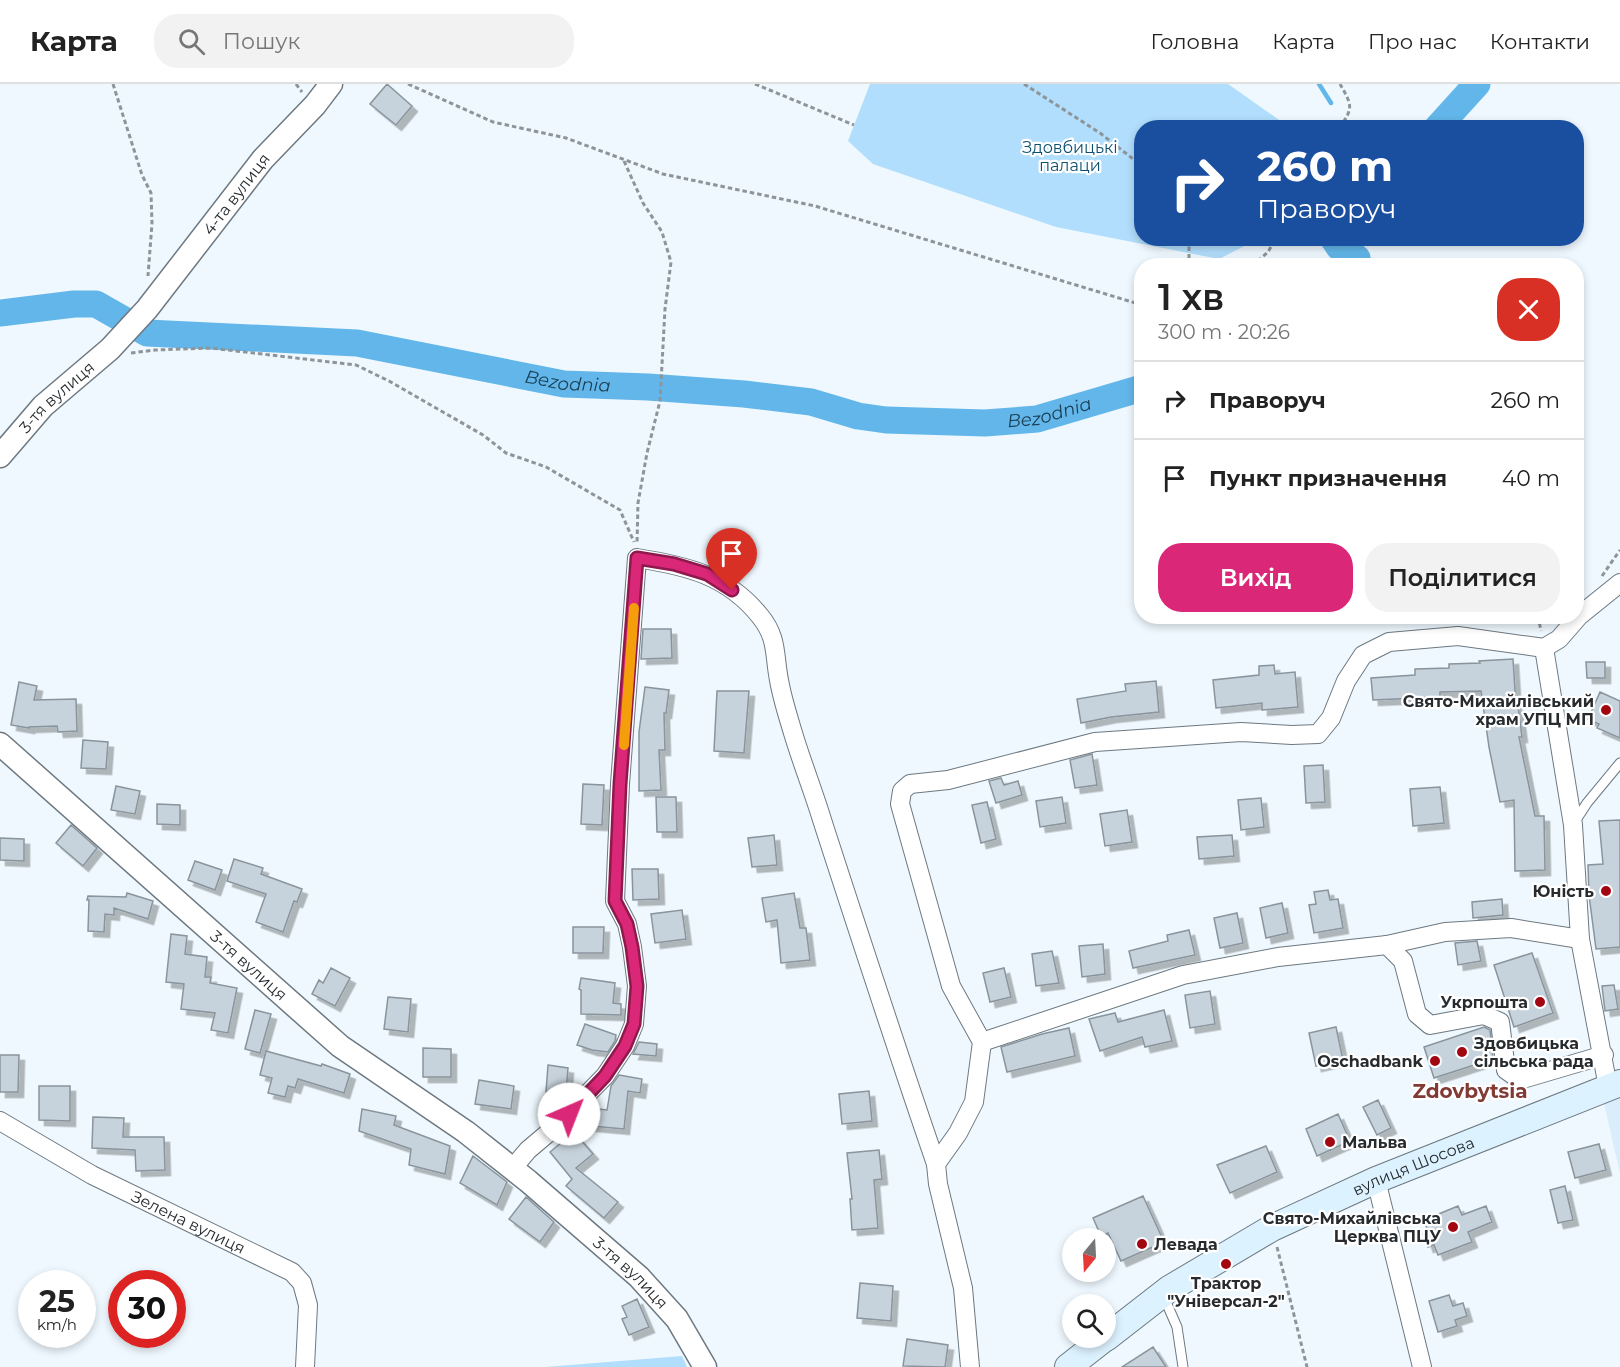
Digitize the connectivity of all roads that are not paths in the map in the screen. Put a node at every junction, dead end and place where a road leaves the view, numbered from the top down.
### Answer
1 (332, 84) edge
2 (114, 344) joint
3 (0, 456) edge
4 (1620, 583) edge
5 (1584, 612) edge
6 (1572, 624) edge
7 (1544, 648) junction
8 (0, 744) edge
9 (1620, 763) edge
10 (1573, 825) junction
11 (1580, 939) junction
12 (1387, 945) junction
13 (982, 1042) junction
14 (1604, 1055) junction
15 (1614, 1085) edge
16 (0, 1121) edge
17 (936, 1164) junction
18 (512, 1169) junction
19 (1376, 1180) junction
20 (1162, 1293) junction
21 (1116, 1329) edge
22 (1092, 1348) edge
23 (305, 1367) edge
24 (705, 1367) edge
25 (970, 1367) edge
26 (1068, 1367) edge
27 (1183, 1367) edge
28 (1422, 1367) edge

1 - 2 street, 4-та вулиця
2 - 3 street, 3-тя вулиця
4 - 5 street
6 - 7 street
7 - 10 street, вулиця Шосова
7 - 13 street
8 - 18 street, 3-тя вулиця
9 - 10 lane
10 - 11 street, вулиця Шосова
11 - 12 street
11 - 14 street, вулиця Шосова
12 - 13 street
12 - 14 street
13 - 17 street
14 - 15 street, вулиця Шосова
15 - 19 main road, вулиця Шосова
16 - 23 street, Зелена вулиця
17 - 18 street
17 - 25 street
18 - 24 street, 3-тя вулиця
19 - 20 main road, вулиця Шосова
19 - 28 street
20 - 21 main road, вулиця Шосова
20 - 27 lane
22 - 26 main road, вулиця Шосова

